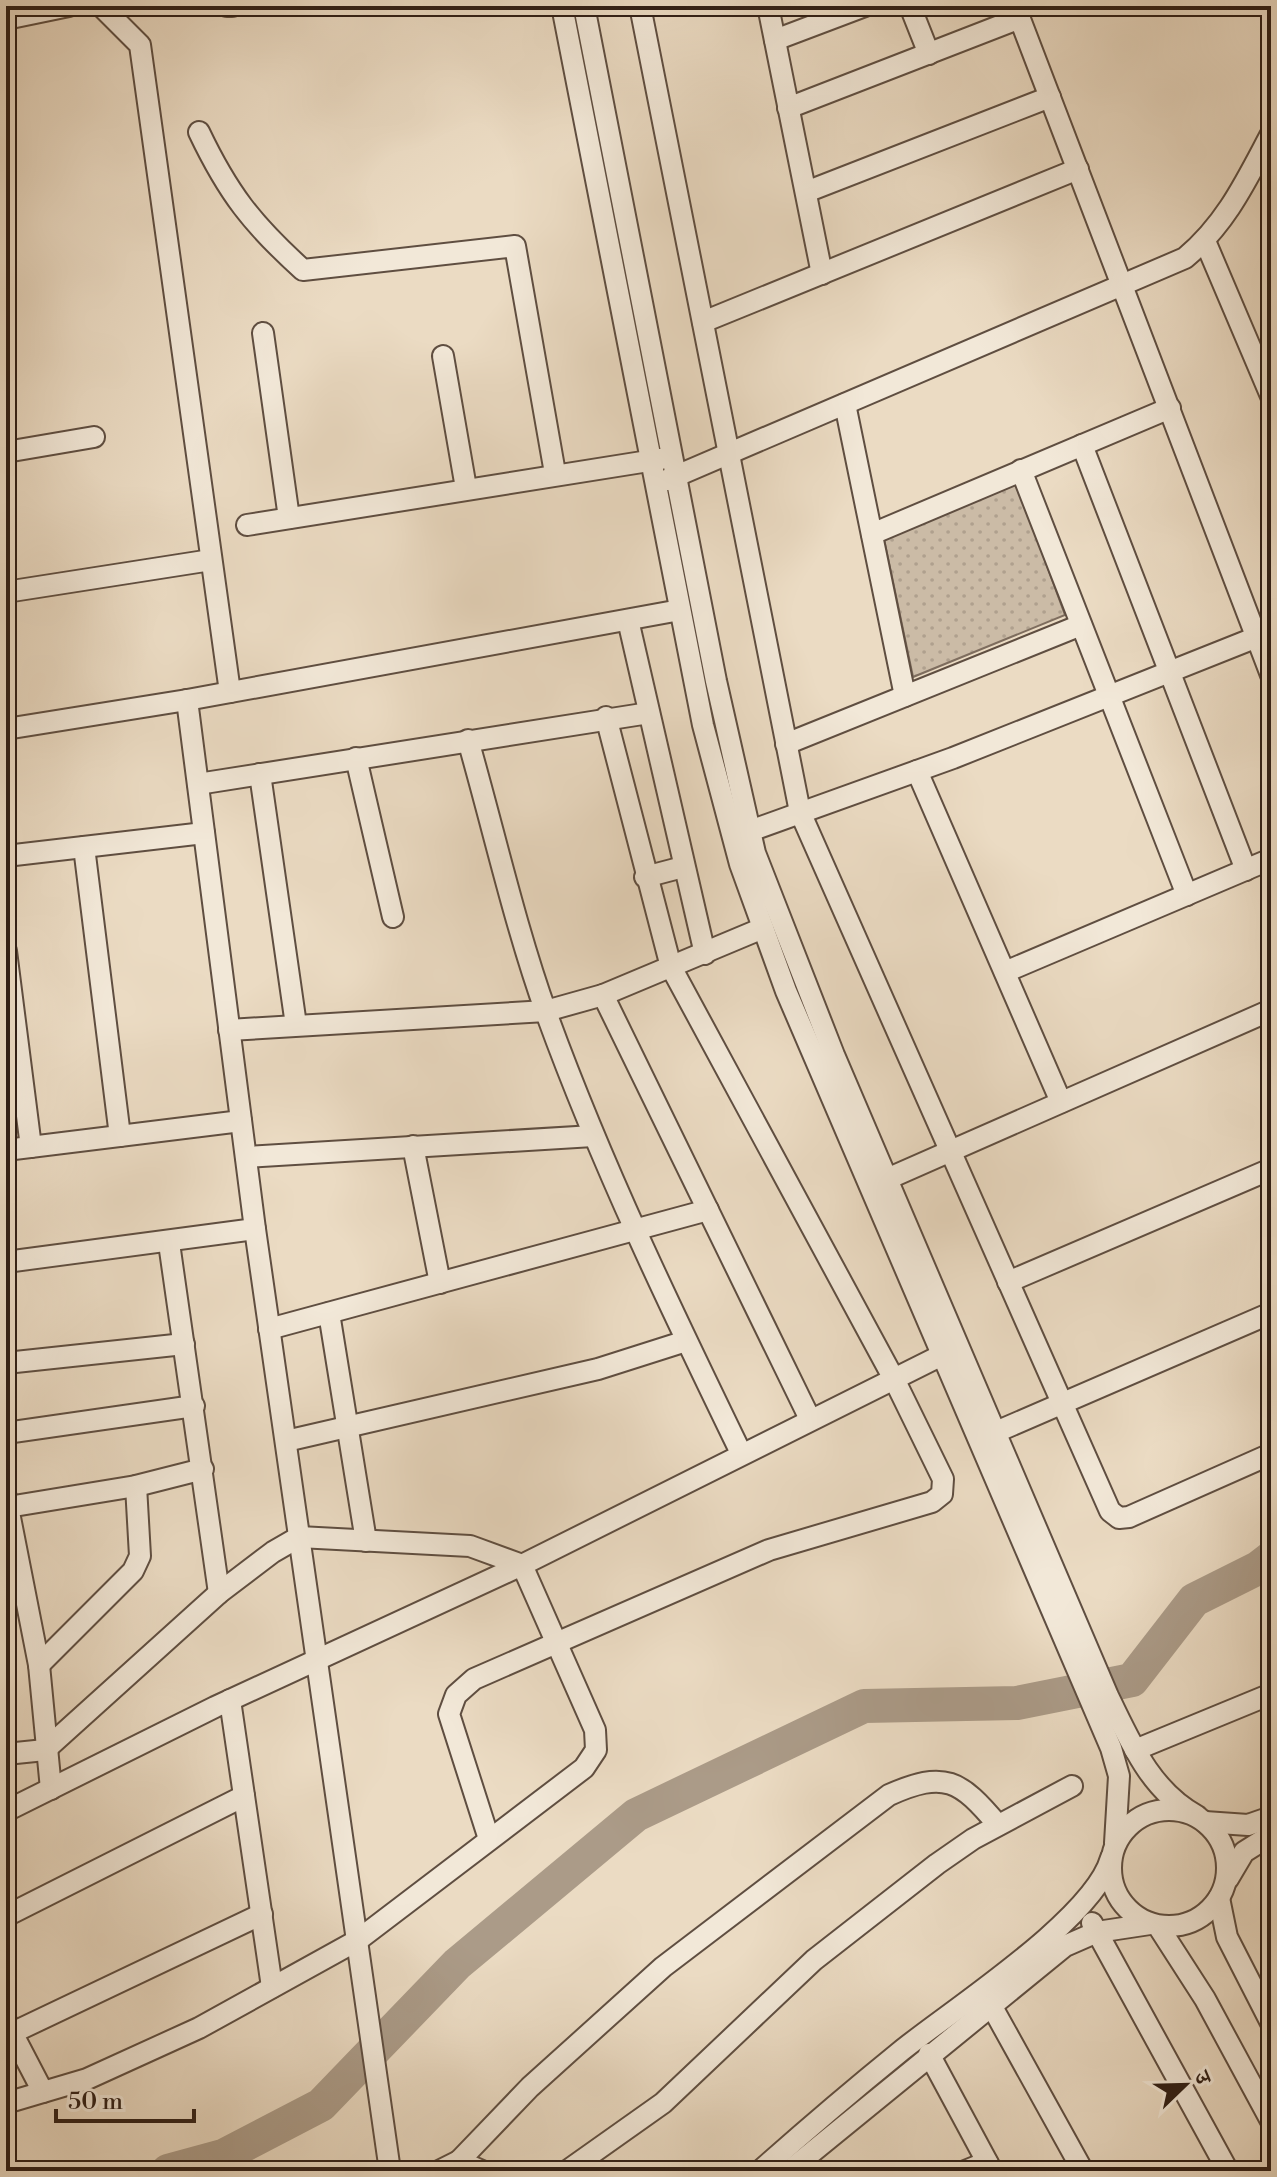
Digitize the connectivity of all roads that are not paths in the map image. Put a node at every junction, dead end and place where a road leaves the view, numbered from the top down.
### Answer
1 (69, 6) edge
2 (101, 6) edge
3 (562, 6) edge
4 (584, 6) edge
5 (640, 6) edge
6 (768, 6) edge
7 (865, 6) edge
8 (910, 6) edge
9 (1017, 12) edge
10 (6, 19) edge
11 (775, 40) junction
12 (929, 54) junction
13 (1050, 97) junction
14 (788, 108) junction
15 (199, 132) dead end
16 (1271, 134) edge
17 (1078, 169) junction
18 (806, 192) junction
19 (1205, 241) junction
20 (822, 274) junction
21 (1123, 285) junction
22 (703, 322) junction
23 (263, 333) dead end
24 (1263, 353) edge
25 (443, 356) dead end
26 (1271, 396) edge
27 (845, 404) junction
28 (1170, 408) junction
29 (94, 437) dead end
30 (1082, 445) junction
31 (6, 452) edge
32 (729, 454) junction
33 (651, 460) junction
34 (674, 467) junction
35 (1021, 470) junction
36 (555, 473) junction
37 (656, 485) junction
38 (466, 488) junction
39 (289, 518) junction
40 (247, 525) dead end
41 (872, 534) junction
42 (211, 560) junction
43 (6, 592) edge
44 (680, 610) junction
45 (628, 620) junction
46 (1081, 625) junction
47 (1257, 637) junction
48 (1170, 672) junction
49 (1271, 675) edge
50 (230, 692) junction
51 (905, 696) junction
52 (1109, 696) junction
53 (187, 700) junction
54 (649, 713) junction
55 (606, 717) junction
56 (6, 729) edge
57 (468, 740) junction
58 (786, 744) junction
59 (356, 758) junction
60 (917, 771) junction
61 (260, 774) junction
62 (198, 784) junction
63 (800, 812) junction
64 (750, 831) junction
65 (204, 833) junction
66 (84, 847) junction
67 (6, 856) edge
68 (1271, 859) edge
69 (683, 867) junction
70 (1246, 870) junction
71 (645, 877) junction
72 (1187, 895) junction
73 (393, 917) dead end
74 (763, 928) junction
75 (6, 951) edge
76 (705, 954) junction
77 (671, 967) junction
78 (1005, 972) junction
79 (603, 995) junction
80 (1271, 1010) edge
81 (546, 1011) junction
82 (296, 1025) junction
83 (229, 1030) junction
84 (1061, 1102) junction
85 (241, 1121) junction
86 (120, 1136) junction
87 (593, 1136) junction
88 (413, 1146) junction
89 (31, 1147) junction
90 (6, 1150) edge
91 (951, 1151) junction
92 (246, 1157) junction
93 (1271, 1169) edge
94 (879, 1182) junction
95 (708, 1210) junction
96 (255, 1229) junction
97 (634, 1232) junction
98 (169, 1243) junction
99 (6, 1262) edge
100 (1008, 1282) junction
101 (440, 1283) junction
102 (329, 1313) junction
103 (1271, 1313) edge
104 (269, 1329) junction
105 (686, 1341) junction
106 (184, 1344) junction
107 (942, 1355) junction
108 (6, 1363) edge
109 (895, 1381) junction
110 (1062, 1404) junction
111 (194, 1406) junction
112 (810, 1419) junction
113 (349, 1427) junction
114 (996, 1432) junction
115 (6, 1433) edge
116 (286, 1441) junction
117 (741, 1453) junction
118 (1271, 1454) edge
119 (203, 1469) junction
120 (136, 1486) junction
121 (7, 1502) edge
122 (299, 1537) junction
123 (366, 1541) junction
124 (522, 1565) junction
125 (219, 1593) junction
126 (557, 1640) junction
127 (316, 1661) junction
128 (39, 1665) junction
129 (1271, 1694) edge
130 (230, 1700) junction
131 (1100, 1701) junction
132 (45, 1750) junction
133 (1135, 1750) junction
134 (6, 1754) edge
135 (1072, 1786) dead end
136 (51, 1789) junction
137 (244, 1796) junction
138 (6, 1811) edge
139 (1271, 1817) edge
140 (1201, 1819) junction
141 (998, 1825) junction
142 (1271, 1835) edge
143 (489, 1839) junction
144 (1113, 1851) junction
145 (1222, 1892) junction
146 (1083, 1906) junction
147 (262, 1914) junction
148 (6, 1916) edge
149 (1154, 1925) junction
150 (1097, 1932) junction
151 (358, 1940) junction
152 (272, 1987) junction
153 (1264, 1995) edge
154 (991, 2005) junction
155 (1271, 2023) edge
156 (9, 2027) edge
157 (929, 2054) junction
158 (43, 2092) junction
159 (6, 2103) edge
160 (1271, 2121) edge
161 (459, 2161) junction
162 (989, 2166) edge
163 (390, 2171) edge
164 (439, 2171) edge
165 (482, 2171) edge
166 (567, 2171) edge
167 (760, 2171) edge
168 (789, 2171) edge
169 (965, 2171) edge
170 (1083, 2171) edge
171 (1228, 2171) edge

1 - 10 street
2 - 42 street
3 - 33 street
4 - 34 street
5 - 22 street
6 - 11 street
7 - 11 street
8 - 12 street
9 - 12 street
9 - 13 street
11 - 14 street
12 - 14 street
13 - 17 street
13 - 18 street
14 - 18 street
15 - 36 street
16 - 19 street
17 - 20 street
17 - 21 street
18 - 20 street
19 - 21 street
19 - 24 street
20 - 22 street
21 - 27 street
21 - 28 street
22 - 32 street
23 - 39 street
24 - 26 street
25 - 38 street
27 - 32 street
27 - 41 street
28 - 30 street
28 - 47 street
29 - 31 street
30 - 35 street
30 - 48 street
32 - 34 street
32 - 58 street
33 - 34 street
33 - 36 street
33 - 37 street
34 - 37 street
34 - 64 street
35 - 41 street
35 - 46 street
36 - 38 street
37 - 44 street
38 - 39 street
39 - 40 street
41 - 51 street
42 - 43 street
42 - 50 street
44 - 45 street
44 - 74 street
45 - 50 street
45 - 54 street
46 - 51 street
46 - 52 street
47 - 48 street
47 - 49 street
48 - 52 street
48 - 70 street
50 - 53 street
51 - 58 street
52 - 60 street
52 - 72 street
53 - 56 street
53 - 62 street
54 - 55 street
54 - 69 street
55 - 57 street
55 - 71 street
57 - 59 street
57 - 81 street
58 - 63 street
59 - 61 street
59 - 73 street
60 - 63 street
60 - 78 street
61 - 62 street
61 - 82 street
62 - 65 street
63 - 64 street
63 - 91 street
64 - 94 street
65 - 66 street
65 - 83 street
66 - 67 street
66 - 86 street
68 - 70 street
69 - 71 street
69 - 76 street
70 - 72 street
71 - 77 street
72 - 78 street
74 - 76 street
74 - 94 street
75 - 89 street
76 - 77 street
77 - 79 street
77 - 109 street
78 - 84 street
79 - 81 street
79 - 95 street
80 - 84 street
81 - 82 street
81 - 87 street
82 - 83 street
83 - 85 street
84 - 91 street
85 - 86 street
85 - 92 street
86 - 89 street
87 - 88 street
87 - 97 street
88 - 92 street
88 - 101 street
89 - 90 street
91 - 94 street
91 - 100 street
92 - 96 street
93 - 100 street
94 - 107 street
94 - 114 street
95 - 97 street
95 - 112 street
96 - 98 street
96 - 104 street
97 - 101 street
97 - 105 street
98 - 99 street
98 - 106 street
100 - 110 street
101 - 102 street
102 - 104 street
102 - 113 street
103 - 110 street
104 - 116 street
105 - 113 street
105 - 117 street
106 - 108 street
106 - 111 street
107 - 109 street
107 - 131 street
109 - 112 street
109 - 126 street
110 - 114 street
110 - 118 street
111 - 115 street
111 - 119 street
112 - 117 street
113 - 116 street
113 - 123 street
114 - 131 street
116 - 122 street
117 - 124 street
119 - 120 street
119 - 125 street
120 - 121 street
120 - 128 street
121 - 128 street
122 - 123 street
122 - 125 street
122 - 127 street
123 - 124 street
124 - 126 street
124 - 127 street
125 - 132 street
126 - 143 street
126 - 143 street
127 - 130 street
127 - 151 street
128 - 132 street
129 - 133 street
130 - 136 street
130 - 137 street
131 - 133 street
131 - 144 street
132 - 134 street
132 - 136 street
133 - 140 street
135 - 141 street
136 - 138 street
137 - 147 street
137 - 148 street
139 - 140 street
140 - 144 street
140 - 145 street
141 - 161 street
141 - 166 street
142 - 145 street
143 - 151 street
144 - 146 street
144 - 149 street
145 - 149 street
145 - 153 street
146 - 150 street
146 - 167 street
147 - 152 street
147 - 156 street
149 - 150 street
149 - 160 street
150 - 154 street
150 - 171 street
151 - 152 street
151 - 163 street
152 - 158 street
153 - 155 street
154 - 157 street
154 - 170 street
156 - 158 street
157 - 162 street
157 - 168 street
158 - 159 street
161 - 164 street
161 - 165 street
162 - 169 street

